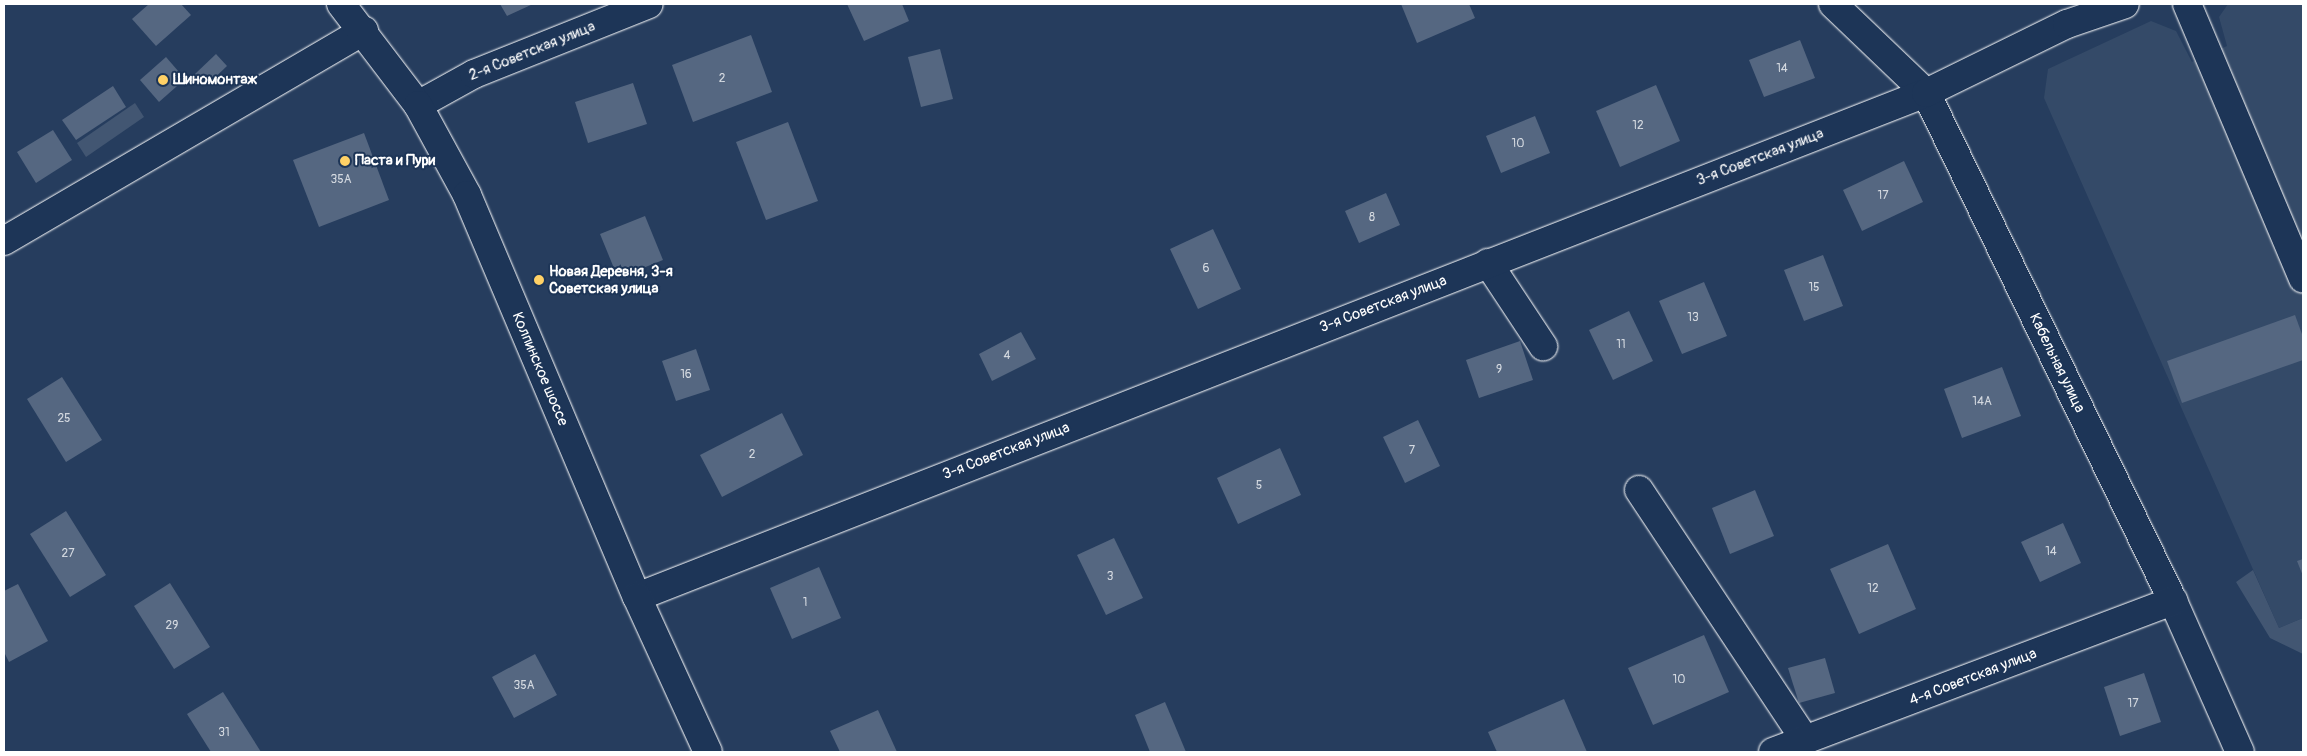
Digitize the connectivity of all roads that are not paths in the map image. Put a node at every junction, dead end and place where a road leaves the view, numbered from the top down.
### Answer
1 (341, 4) edge
2 (649, 4) edge
3 (1833, 4) edge
4 (2125, 4) edge
5 (2188, 4) edge
6 (2064, 14) edge
7 (364, 31) junction
8 (1926, 93) junction
9 (418, 105) junction
10 (4, 241) edge
11 (1488, 263) junction
12 (2303, 279) edge
13 (1543, 346) dead end
14 (1639, 490) dead end
15 (637, 597) junction
16 (2172, 601) junction
17 (1805, 740) junction
18 (708, 752) edge
19 (1773, 752) edge
20 (2240, 752) edge

1 - 7 street, Колпинское шоссе
2 - 9 street, 2-я Советская улица
3 - 8 street, Кабельная улица
4 - 6 street, 3-я Советская улица
5 - 12 street
6 - 8 street, 3-я Советская улица
7 - 9 street, Колпинское шоссе
7 - 10 street
8 - 11 street, 3-я Советская улица
8 - 16 street, Кабельная улица
9 - 15 street, Колпинское шоссе
11 - 13 street
11 - 15 street, 3-я Советская улица
14 - 17 street
15 - 18 street, Колпинское шоссе
16 - 17 street, 4-я Советская улица
16 - 20 street, Кабельная улица
17 - 19 street, 4-я Советская улица

